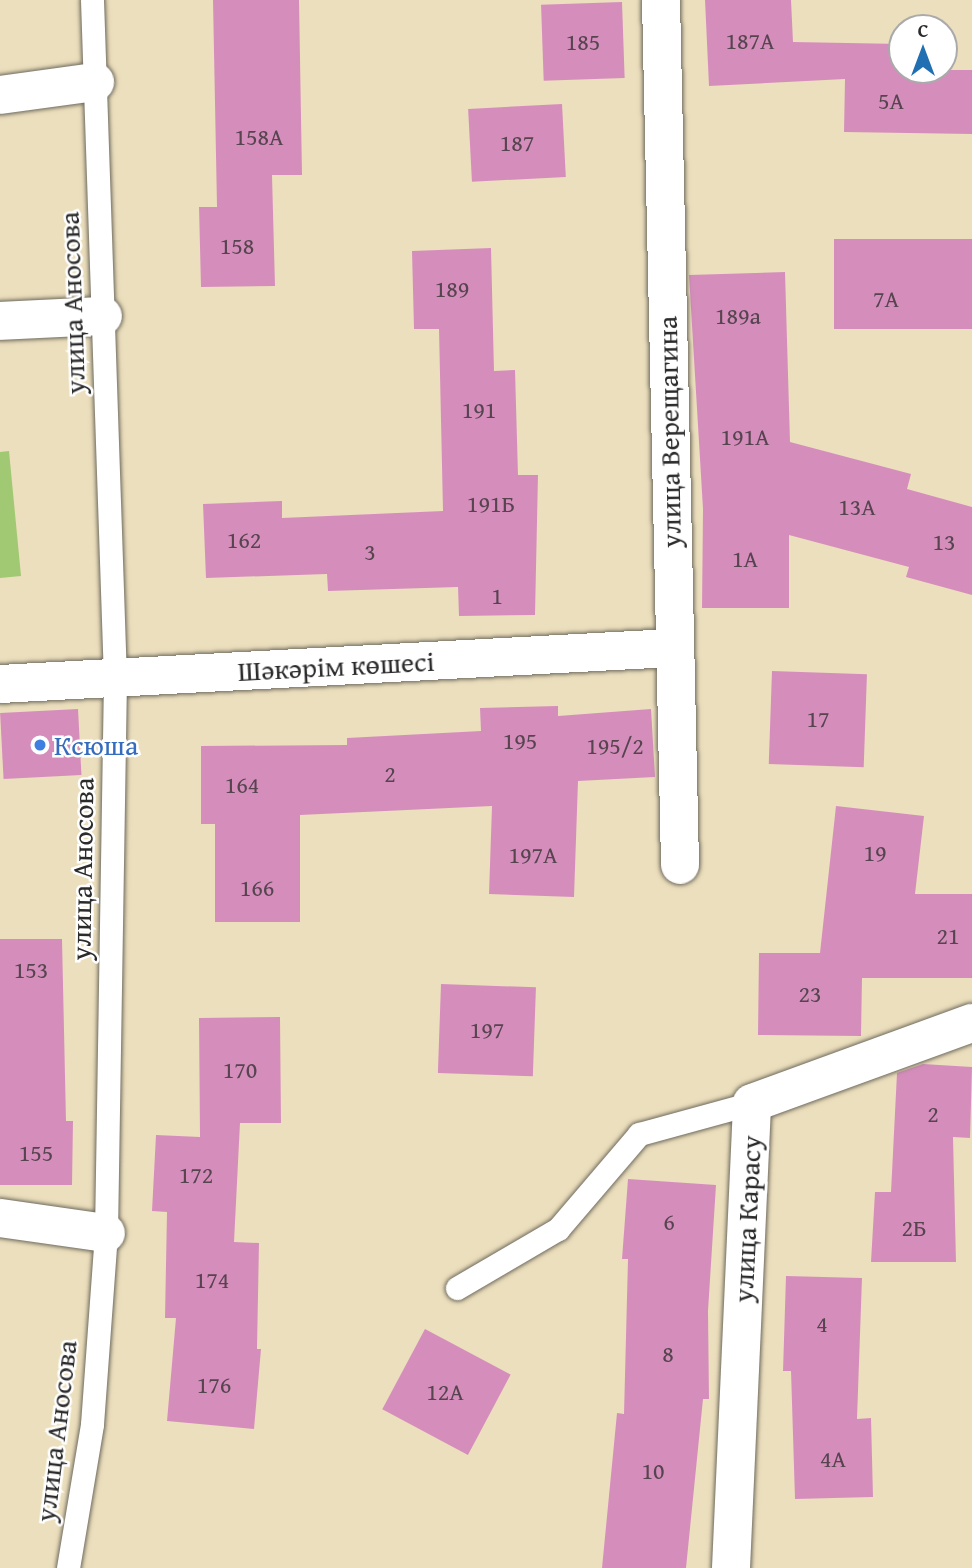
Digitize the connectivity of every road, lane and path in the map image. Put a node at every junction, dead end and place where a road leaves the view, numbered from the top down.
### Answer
1 (92, 0) edge
2 (661, 0) edge
3 (95, 82) junction
4 (0, 95) edge
5 (103, 316) junction
6 (0, 321) edge
7 (672, 648) junction
8 (115, 679) junction
9 (0, 684) edge
10 (680, 865) dead end
11 (972, 1023) edge
12 (752, 1104) junction
13 (0, 1217) edge
14 (106, 1233) junction
15 (457, 1288) dead end
16 (68, 1568) edge
17 (731, 1568) edge

1 - 3 lane, улица Аносова
2 - 7 street, улица Верещагина
3 - 4 street
3 - 5 lane, улица Аносова
5 - 6 street
5 - 8 lane, улица Аносова
7 - 8 street, Шәкәрім көшесі
7 - 10 street, улица Верещагина
8 - 9 street, Шәкәрім көшесі
8 - 14 lane, улица Аносова
11 - 12 street, улица Карасу
12 - 15 lane
12 - 17 street, улица Карасу
13 - 14 street
14 - 16 lane, улица Аносова

